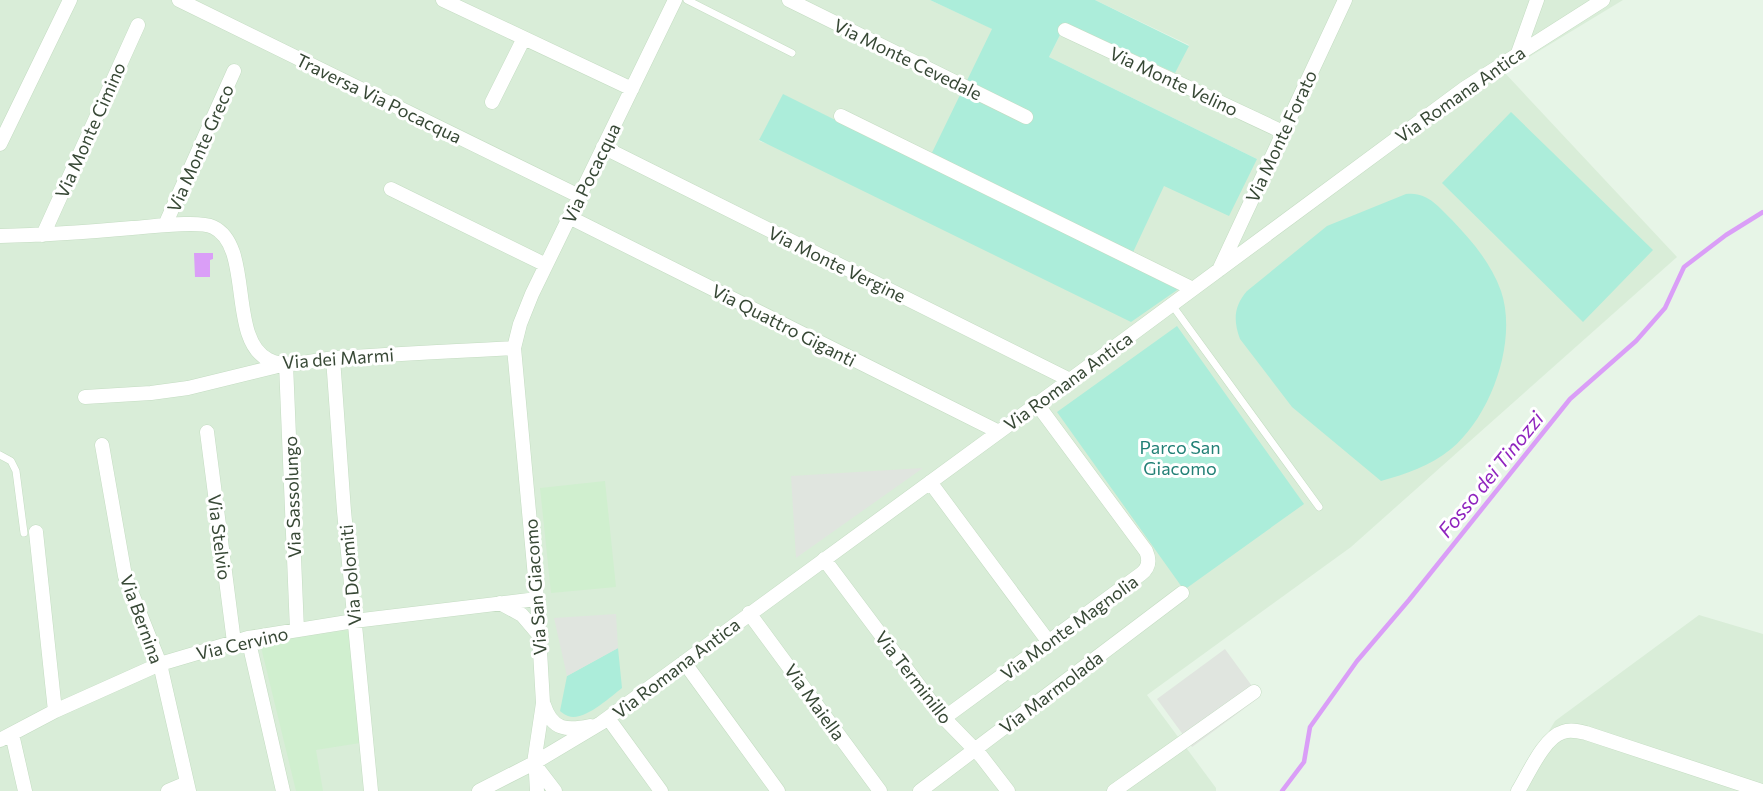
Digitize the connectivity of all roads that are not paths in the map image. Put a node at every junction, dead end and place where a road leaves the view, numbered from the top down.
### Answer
1 (70, 0) edge
2 (178, 0) edge
3 (443, 0) edge
4 (675, 0) edge
5 (687, 0) edge
6 (789, 0) edge
7 (1345, 0) edge
8 (1537, 0) edge
9 (1603, 0) edge
10 (138, 26) dead end
11 (1065, 30) dead end
12 (524, 38) junction
13 (792, 53) dead end
14 (1518, 53) junction
15 (234, 71) dead end
16 (632, 89) junction
17 (492, 102) dead end
18 (841, 116) dead end
19 (1026, 117) dead end
20 (1283, 132) junction
21 (0, 144) edge
22 (603, 147) junction
23 (391, 189) dead end
24 (579, 196) junction
25 (569, 217) junction
26 (165, 225) junction
27 (43, 235) junction
28 (0, 237) edge
29 (546, 265) junction
30 (1218, 271) junction
31 (1193, 289) junction
32 (1172, 305) junction
33 (514, 348) junction
34 (333, 358) junction
35 (286, 364) junction
36 (1070, 380) junction
37 (85, 397) dead end
38 (1037, 404) junction
39 (207, 432) dead end
40 (999, 432) junction
41 (102, 445) dead end
42 (0, 455) edge
43 (930, 482) junction
44 (1319, 507) dead end
45 (30, 533) joint
46 (824, 559) junction
47 (1182, 593) dead end
48 (537, 599) junction
49 (500, 603) junction
50 (749, 613) junction
51 (354, 621) junction
52 (297, 630) junction
53 (539, 635) junction
54 (241, 640) junction
55 (1048, 641) junction
56 (684, 662) junction
57 (160, 664) junction
58 (1254, 692) dead end
59 (543, 703) junction
60 (55, 711) junction
61 (944, 718) junction
62 (604, 721) junction
63 (6, 737) edge
64 (976, 750) junction
65 (534, 763) junction
66 (188, 787) edge
67 (25, 791) edge
68 (168, 791) edge
69 (283, 791) edge
70 (371, 791) edge
71 (479, 791) edge
72 (537, 791) edge
73 (555, 791) edge
74 (661, 791) edge
75 (778, 791) edge
76 (880, 791) edge
77 (920, 791) edge
78 (1008, 791) edge
79 (1114, 791) edge
80 (1518, 791) edge
81 (1762, 791) edge

1 - 21 street
2 - 24 street, Traversa Via Pocacqua
3 - 12 street
4 - 16 street, Via Pocacqua
5 - 13 lane
6 - 19 street, Via Monte Cevedale
7 - 20 street, Via Monte Forato
8 - 14 street
9 - 14 street, Via Romana Antica
10 - 27 street, Via Monte Cimino
11 - 20 street, Via Monte Velino
12 - 16 street
12 - 17 street
14 - 30 street, Via Romana Antica
15 - 26 street, Via Monte Greco
16 - 22 street, Via Pocacqua
18 - 31 street
20 - 30 street, Via Monte Forato
22 - 24 street, Via Pocacqua
22 - 36 street, Via Monte Vergine
23 - 29 street
24 - 25 street, Via Pocacqua
25 - 29 street, Via Pocacqua
25 - 40 street, Via Quattro Giganti
26 - 27 street, Via dei Marmi
26 - 35 street, Via dei Marmi
27 - 28 street, Via dei Marmi
29 - 33 street, Via Pocacqua
30 - 31 street, Via Romana Antica
31 - 32 street, Via Romana Antica
32 - 36 street, Via Romana Antica
32 - 44 lane
33 - 34 street, Via dei Marmi
33 - 48 street, Via San Giacomo
34 - 35 street, Via dei Marmi
34 - 51 street, Via Dolomiti
35 - 37 street
35 - 52 street, Via Sassolungo
36 - 38 street, Via Romana Antica
38 - 40 street, Via Romana Antica
38 - 55 street, Via Monte Magnolia
39 - 54 street, Via Stelvio
40 - 43 street, Via Romana Antica
41 - 57 street, Via Bernina
42 - 45 lane
43 - 46 street, Via Romana Antica
43 - 55 street
45 - 60 street
46 - 50 street, Via Romana Antica
46 - 61 street, Via Terminillo
47 - 64 street, Via Marmolada
48 - 49 street, Via Cervino
48 - 53 street, Via San Giacomo
49 - 51 street, Via Cervino
49 - 53 street
50 - 56 street, Via Romana Antica
50 - 76 street, Via Maiella
51 - 52 street, Via Cervino
51 - 70 street, Via Dolomiti
52 - 54 street, Via Cervino
53 - 59 street, Via San Giacomo
54 - 57 street, Via Cervino
54 - 69 street, Via Stelvio
55 - 61 street, Via Monte Magnolia
56 - 62 street, Via Romana Antica
56 - 75 street
57 - 60 street, Via Cervino
57 - 66 street, Via Bernina
58 - 79 street
59 - 62 street
59 - 65 street, Via San Giacomo
60 - 63 street, Via Cervino
61 - 64 street, Via Terminillo
62 - 65 street, Via Romana Antica
62 - 74 street
63 - 67 street
64 - 77 street, Via Marmolada
64 - 78 street, Via Terminillo
65 - 71 street
65 - 72 street, Via San Giacomo
65 - 73 street
66 - 68 street
80 - 81 street

